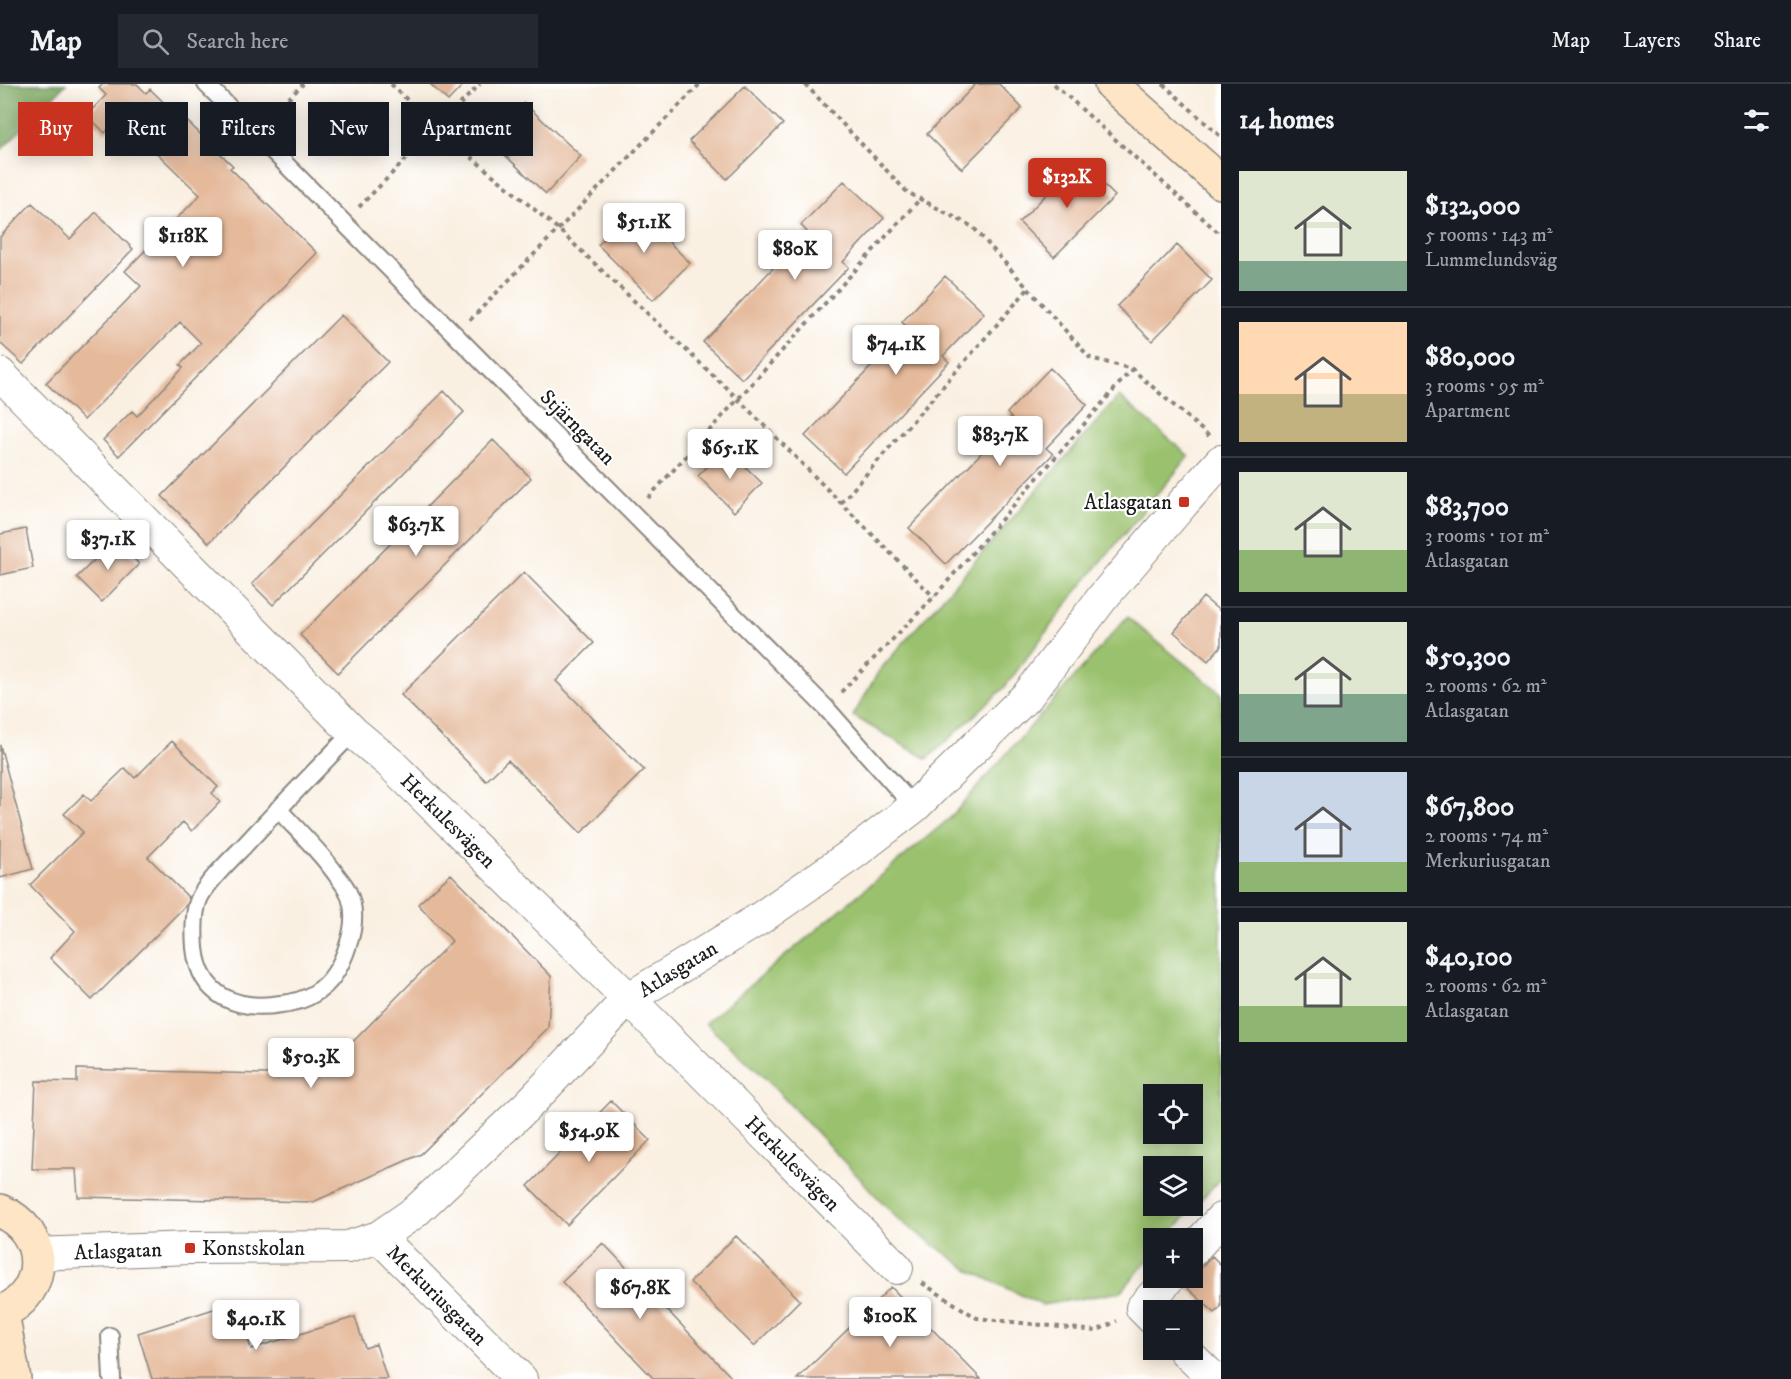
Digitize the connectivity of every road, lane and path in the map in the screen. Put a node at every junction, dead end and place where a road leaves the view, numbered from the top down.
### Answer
1 (206, 84) edge
2 (303, 84) edge
3 (392, 84) edge
4 (480, 84) edge
5 (700, 84) edge
6 (805, 84) edge
7 (1054, 84) edge
8 (1111, 84) edge
9 (1162, 84) edge
10 (223, 102) edge
11 (285, 102) edge
12 (410, 102) edge
13 (462, 102) edge
14 (1221, 136) edge
15 (276, 156) edge
16 (409, 156) edge
17 (470, 156) edge
18 (1221, 182) edge
19 (920, 199) junction
20 (344, 222) junction
21 (558, 229) junction
22 (1221, 235) edge
23 (1028, 289) junction
24 (455, 335) junction
25 (1132, 369) junction
26 (0, 375) edge
27 (738, 399) junction
28 (1217, 450) edge
29 (841, 503) junction
30 (633, 514) junction
31 (934, 597) junction
32 (826, 708) junction
33 (353, 732) junction
34 (914, 807) junction
35 (278, 809) junction
36 (628, 999) junction
37 (0, 1211) edge
38 (1221, 1218) edge
39 (380, 1237) junction
40 (1203, 1238) edge
41 (36, 1254) junction
42 (897, 1268) joint
43 (1, 1313) edge
44 (1143, 1316) edge
45 (110, 1336) dead end
46 (1194, 1360) edge
47 (14, 1379) edge
48 (112, 1379) edge
49 (520, 1379) edge
50 (1214, 1379) edge

1 - 10 lane, Stjärngatan
2 - 11 path
3 - 12 path
4 - 13 path
5 - 21 path
6 - 19 path
7 - 22 path
8 - 18 main road
9 - 14 path
15 - 20 lane, Stjärngatan
16 - 20 path
17 - 21 path
19 - 23 path
19 - 27 path
20 - 24 lane, Stjärngatan
21 - 24 path
21 - 27 path
23 - 25 path
23 - 29 path
24 - 30 lane, Stjärngatan
25 - 28 path
25 - 31 path
26 - 33 street, Herkulesvägen
27 - 29 path
27 - 30 path
28 - 34 street, Atlasgatan
29 - 31 path
30 - 32 lane, Stjärngatan
31 - 32 path
32 - 34 lane, Stjärngatan
33 - 35 lane
33 - 36 street, Herkulesvägen
34 - 36 street, Atlasgatan
35 - 35 lane
36 - 39 street, Atlasgatan
36 - 42 street, Herkulesvägen
37 - 41 main road
38 - 40 street
39 - 41 street, Atlasgatan
39 - 49 street, Merkuriusgatan
41 - 43 main road
42 - 44 path
43 - 47 main road
45 - 48 lane
46 - 50 street

